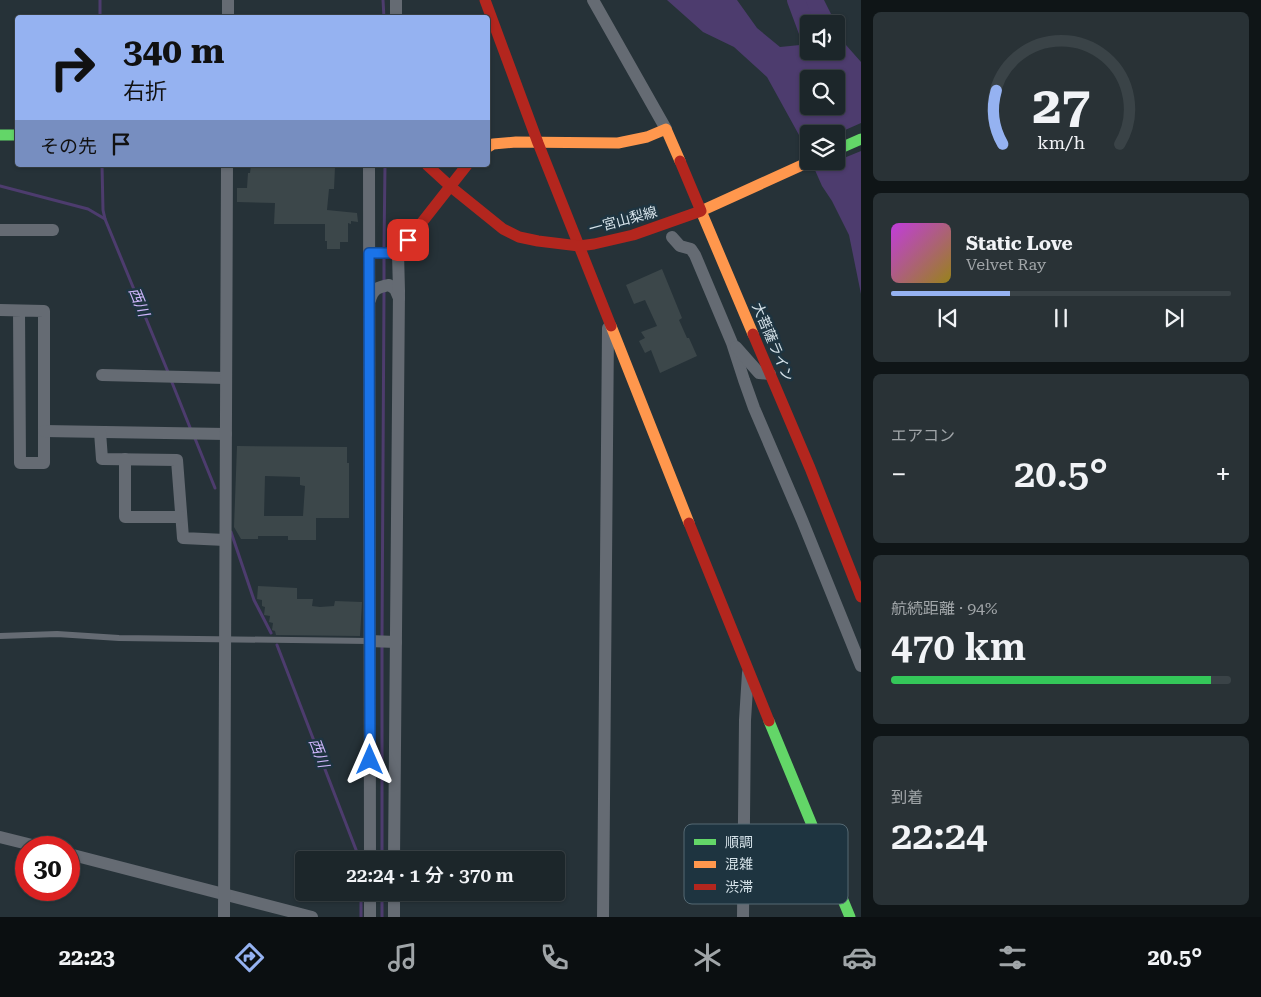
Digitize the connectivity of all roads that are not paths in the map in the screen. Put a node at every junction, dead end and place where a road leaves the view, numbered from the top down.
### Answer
1 (228, 0) edge
2 (396, 0) edge
3 (485, 0) edge
4 (593, 0) edge
5 (228, 15) edge
6 (396, 15) edge
7 (666, 129) junction
8 (0, 135) edge
9 (15, 135) edge
10 (861, 139) edge
11 (538, 143) junction
12 (490, 146) edge
13 (845, 146) edge
14 (800, 166) edge
15 (227, 167) edge
16 (369, 167) edge
17 (429, 167) edge
18 (466, 167) edge
19 (451, 187) junction
20 (701, 211) junction
21 (0, 230) edge
22 (53, 230) dead end
23 (672, 237) dead end
24 (579, 246) junction
25 (383, 253) junction
26 (399, 298) junction
27 (369, 302) junction
28 (0, 310) edge
29 (19, 311) junction
30 (608, 318) junction
31 (732, 343) junction
32 (770, 374) junction
33 (102, 376) dead end
34 (226, 378) junction
35 (44, 431) junction
36 (100, 432) junction
37 (226, 434) junction
38 (125, 459) junction
39 (181, 517) junction
40 (225, 540) junction
41 (861, 597) edge
42 (0, 636) edge
43 (225, 639) junction
44 (369, 641) junction
45 (396, 642) junction
46 (861, 666) edge
47 (748, 671) junction
48 (744, 824) edge
49 (811, 824) edge
50 (0, 837) edge
51 (15, 841) edge
52 (370, 851) edge
53 (394, 851) edge
54 (80, 857) edge
55 (224, 895) junction
56 (370, 901) edge
57 (394, 901) edge
58 (743, 904) edge
59 (845, 904) edge
60 (224, 917) edge
61 (312, 917) edge
62 (370, 917) edge
63 (394, 917) edge
64 (603, 917) edge
65 (743, 917) edge
66 (850, 917) edge

1 - 5 street
2 - 6 street
3 - 11 main road
4 - 7 street
7 - 11 main road
7 - 20 main road, 大菩薩ライン
8 - 9 main road
10 - 13 main road
11 - 12 main road
11 - 24 main road
14 - 20 main road
15 - 34 street
16 - 25 street
17 - 19 main road, 一宮山梨線
18 - 19 main road
19 - 24 main road, 一宮山梨線
19 - 25 main road
20 - 24 main road, 一宮山梨線
20 - 32 main road, 大菩薩ライン
21 - 22 street
23 - 31 street
24 - 30 main road
25 - 26 street
25 - 27 street
26 - 27 street
26 - 45 street
27 - 44 street
28 - 29 street
29 - 35 street
29 - 35 street
30 - 47 main road
30 - 64 street
31 - 32 street
31 - 46 street
32 - 41 main road, 大菩薩ライン
33 - 34 street
34 - 37 street
35 - 36 street
36 - 37 street
36 - 38 street
37 - 40 street
38 - 39 street
38 - 39 street
39 - 40 street
40 - 43 street
42 - 43 lane
43 - 44 lane
43 - 55 street
44 - 45 street
44 - 52 street
45 - 53 street
47 - 48 street
47 - 49 main road
50 - 51 street
54 - 55 street
55 - 60 street
55 - 61 street
56 - 62 street
57 - 63 street
58 - 65 street
59 - 66 main road

